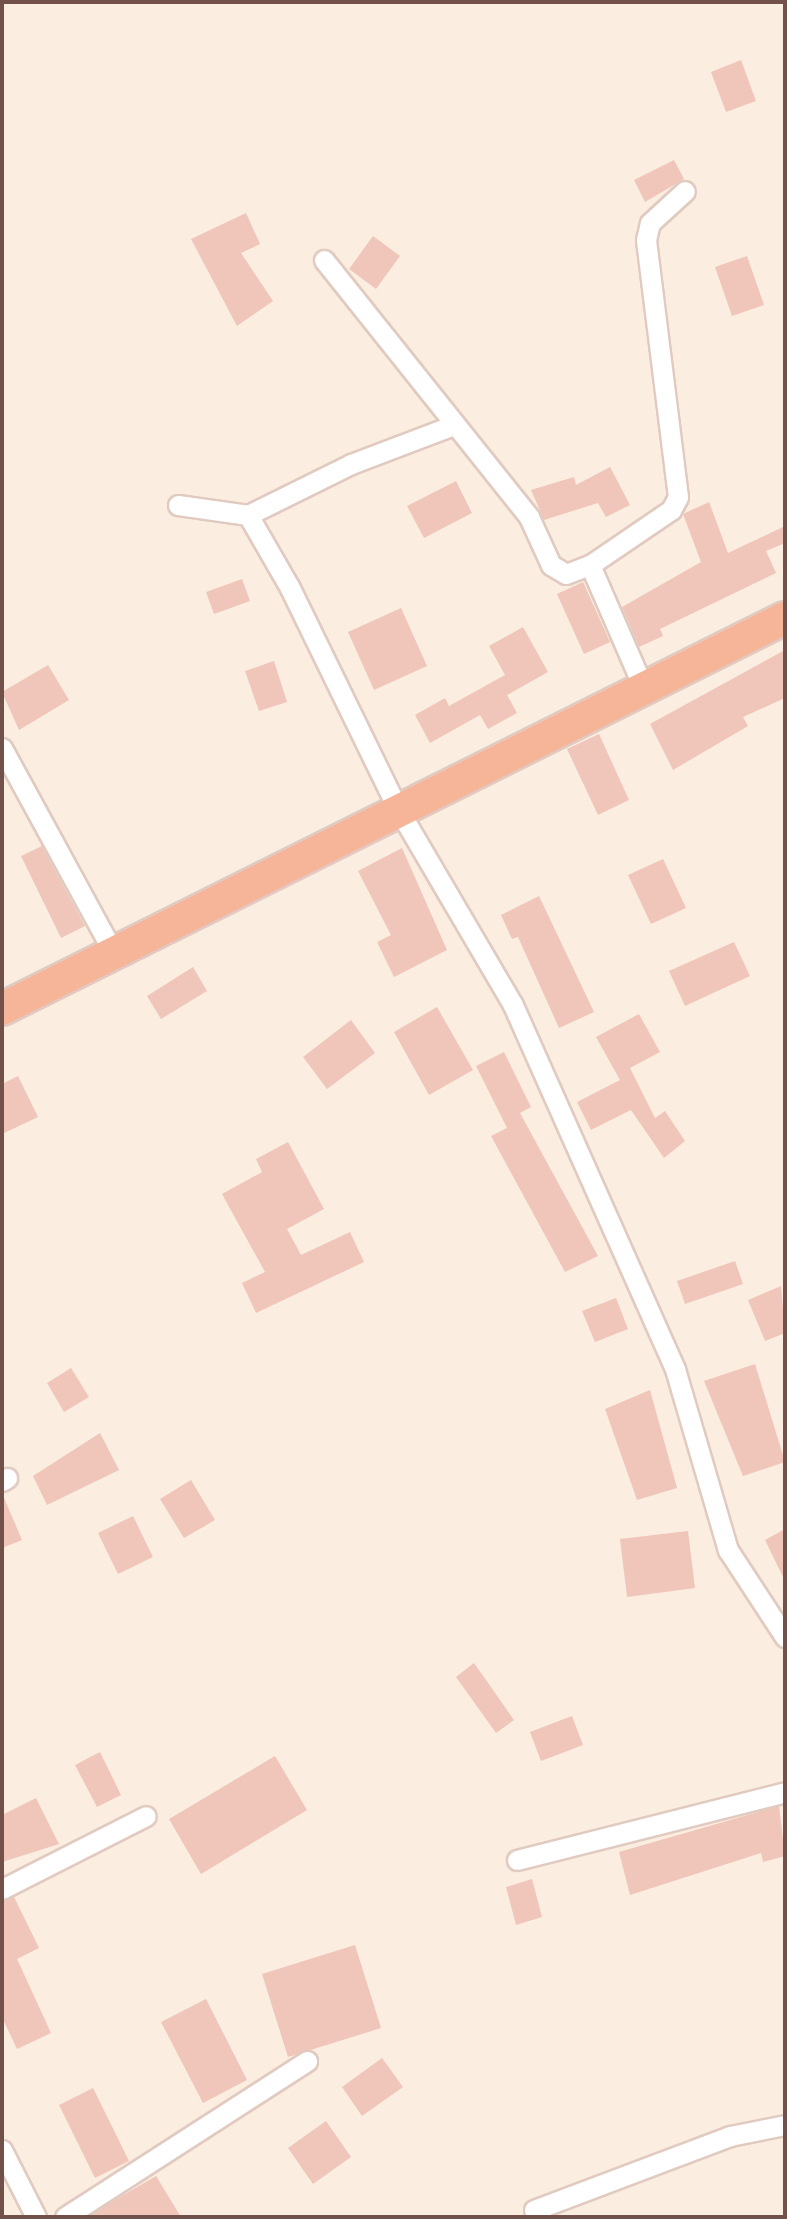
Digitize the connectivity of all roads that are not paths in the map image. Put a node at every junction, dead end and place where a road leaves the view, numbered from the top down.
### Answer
1 (685, 191) dead end
2 (324, 260) dead end
3 (451, 426) junction
4 (178, 505) dead end
5 (248, 515) junction
6 (590, 565) junction
7 (785, 618) edge
8 (644, 689) junction
9 (2, 748) edge
10 (398, 809) junction
11 (114, 953) junction
12 (2, 1009) edge
13 (785, 1637) edge
14 (785, 1791) edge
15 (146, 1816) dead end
16 (517, 1860) dead end
17 (2, 1889) edge
18 (307, 2061) dead end
19 (785, 2125) edge
20 (2, 2150) edge
21 (534, 2210) dead end
22 (36, 2217) edge
23 (65, 2217) edge

1 - 6 street
2 - 3 street
3 - 5 street
3 - 6 street
4 - 5 street
5 - 10 street
6 - 8 street
7 - 8 highway
8 - 10 highway
9 - 11 street
10 - 11 highway
10 - 13 street
11 - 12 highway
14 - 16 street
15 - 17 street
18 - 23 street
19 - 21 street
20 - 22 street

